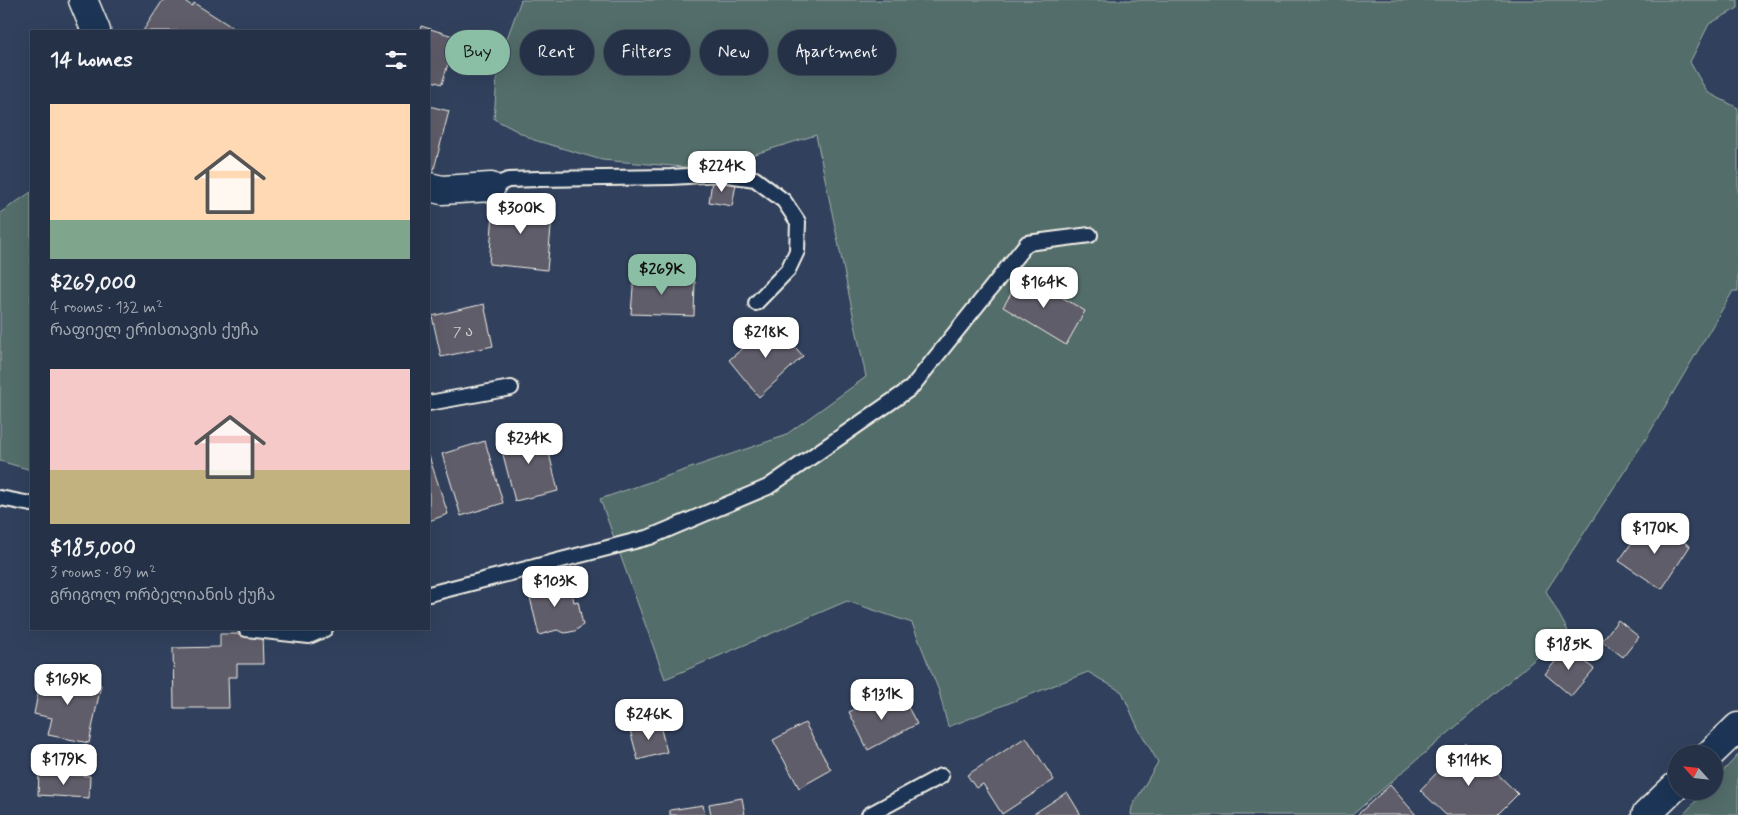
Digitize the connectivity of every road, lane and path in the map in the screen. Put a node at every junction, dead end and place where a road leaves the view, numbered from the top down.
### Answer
1 (83, 0) edge
2 (96, 30) edge
3 (490, 187) joint
4 (430, 188) edge
5 (1090, 235) dead end
6 (756, 303) dead end
7 (511, 388) dead end
8 (430, 403) edge
9 (0, 498) edge
10 (30, 504) edge
11 (430, 594) edge
12 (255, 630) edge
13 (323, 630) edge
14 (1738, 727) edge
15 (1719, 745) edge
16 (941, 776) dead end
17 (1668, 794) edge
18 (869, 815) edge
19 (1646, 815) edge

1 - 2 street
3 - 4 street
3 - 6 lane
5 - 11 lane
7 - 8 lane
9 - 10 lane
12 - 13 lane
14 - 15 street
16 - 18 lane
17 - 19 street

